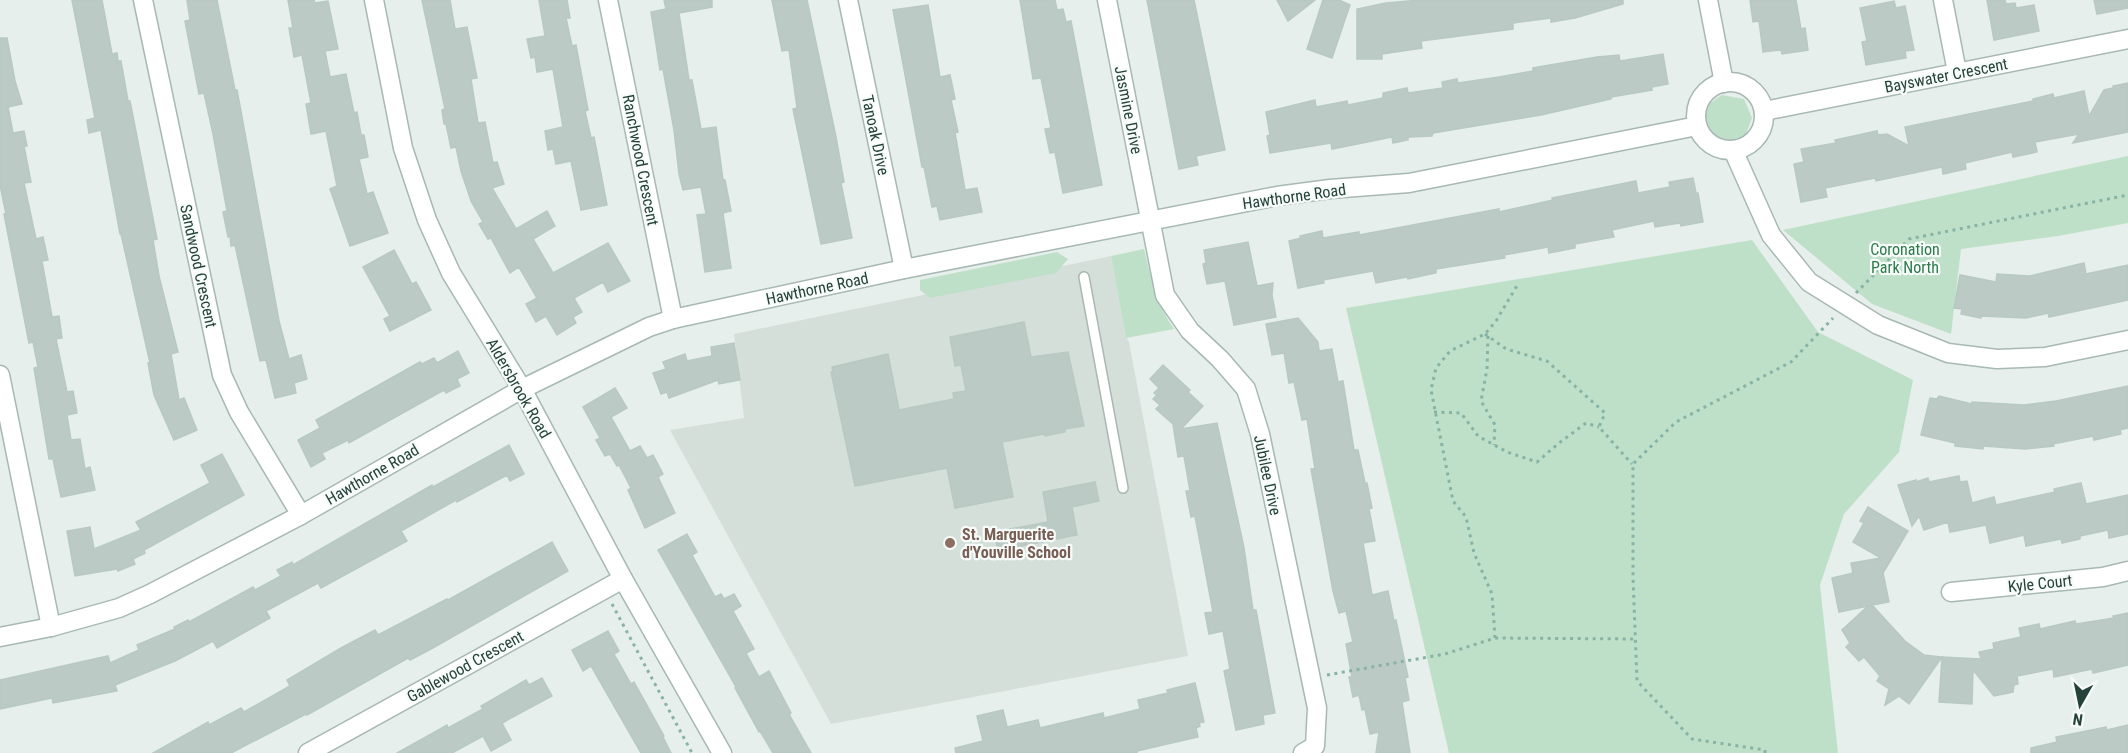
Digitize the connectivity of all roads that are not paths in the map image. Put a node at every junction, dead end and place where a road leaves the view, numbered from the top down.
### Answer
1 (144, 0) edge
2 (374, 0) edge
3 (608, 0) edge
4 (848, 0) edge
5 (1107, 0) edge
6 (1708, 0) edge
7 (1943, 0) edge
8 (2128, 39) edge
9 (1957, 72) junction
10 (1724, 83) junction
11 (1764, 111) junction
12 (1697, 126) junction
13 (1733, 150) junction
14 (1150, 221) junction
15 (904, 269) junction
16 (1084, 277) dead end
17 (673, 319) junction
18 (2128, 340) edge
19 (0, 375) edge
20 (522, 389) junction
21 (1123, 488) dead end
22 (301, 515) junction
23 (2128, 571) edge
24 (623, 579) junction
25 (1951, 592) dead end
26 (51, 627) junction
27 (0, 637) edge
28 (308, 753) edge
29 (722, 753) edge
30 (1303, 753) edge

1 - 22 street, Sandwood Crescent
2 - 20 street, Aldersbrook Road
3 - 17 street, Ranchwood Crescent
4 - 15 street, Tanoak Drive
5 - 14 street, Jasmine Drive
6 - 10 street
7 - 9 street
8 - 9 street, Bayswater Crescent
9 - 11 street, Bayswater Crescent
10 - 11 street
10 - 12 street
11 - 13 street
12 - 13 street
12 - 14 street, Hawthorne Road
13 - 18 street
14 - 15 street, Hawthorne Road
14 - 30 street, Jubilee Drive
15 - 17 street, Hawthorne Road
16 - 21 lane
17 - 20 street, Hawthorne Road
19 - 26 street
20 - 22 street, Hawthorne Road
20 - 24 street, Aldersbrook Road
22 - 26 street, Hawthorne Road
23 - 25 street, Kyle Court
24 - 28 street, Gablewood Crescent
24 - 29 street, Aldersbrook Road
26 - 27 street, Hawthorne Road

